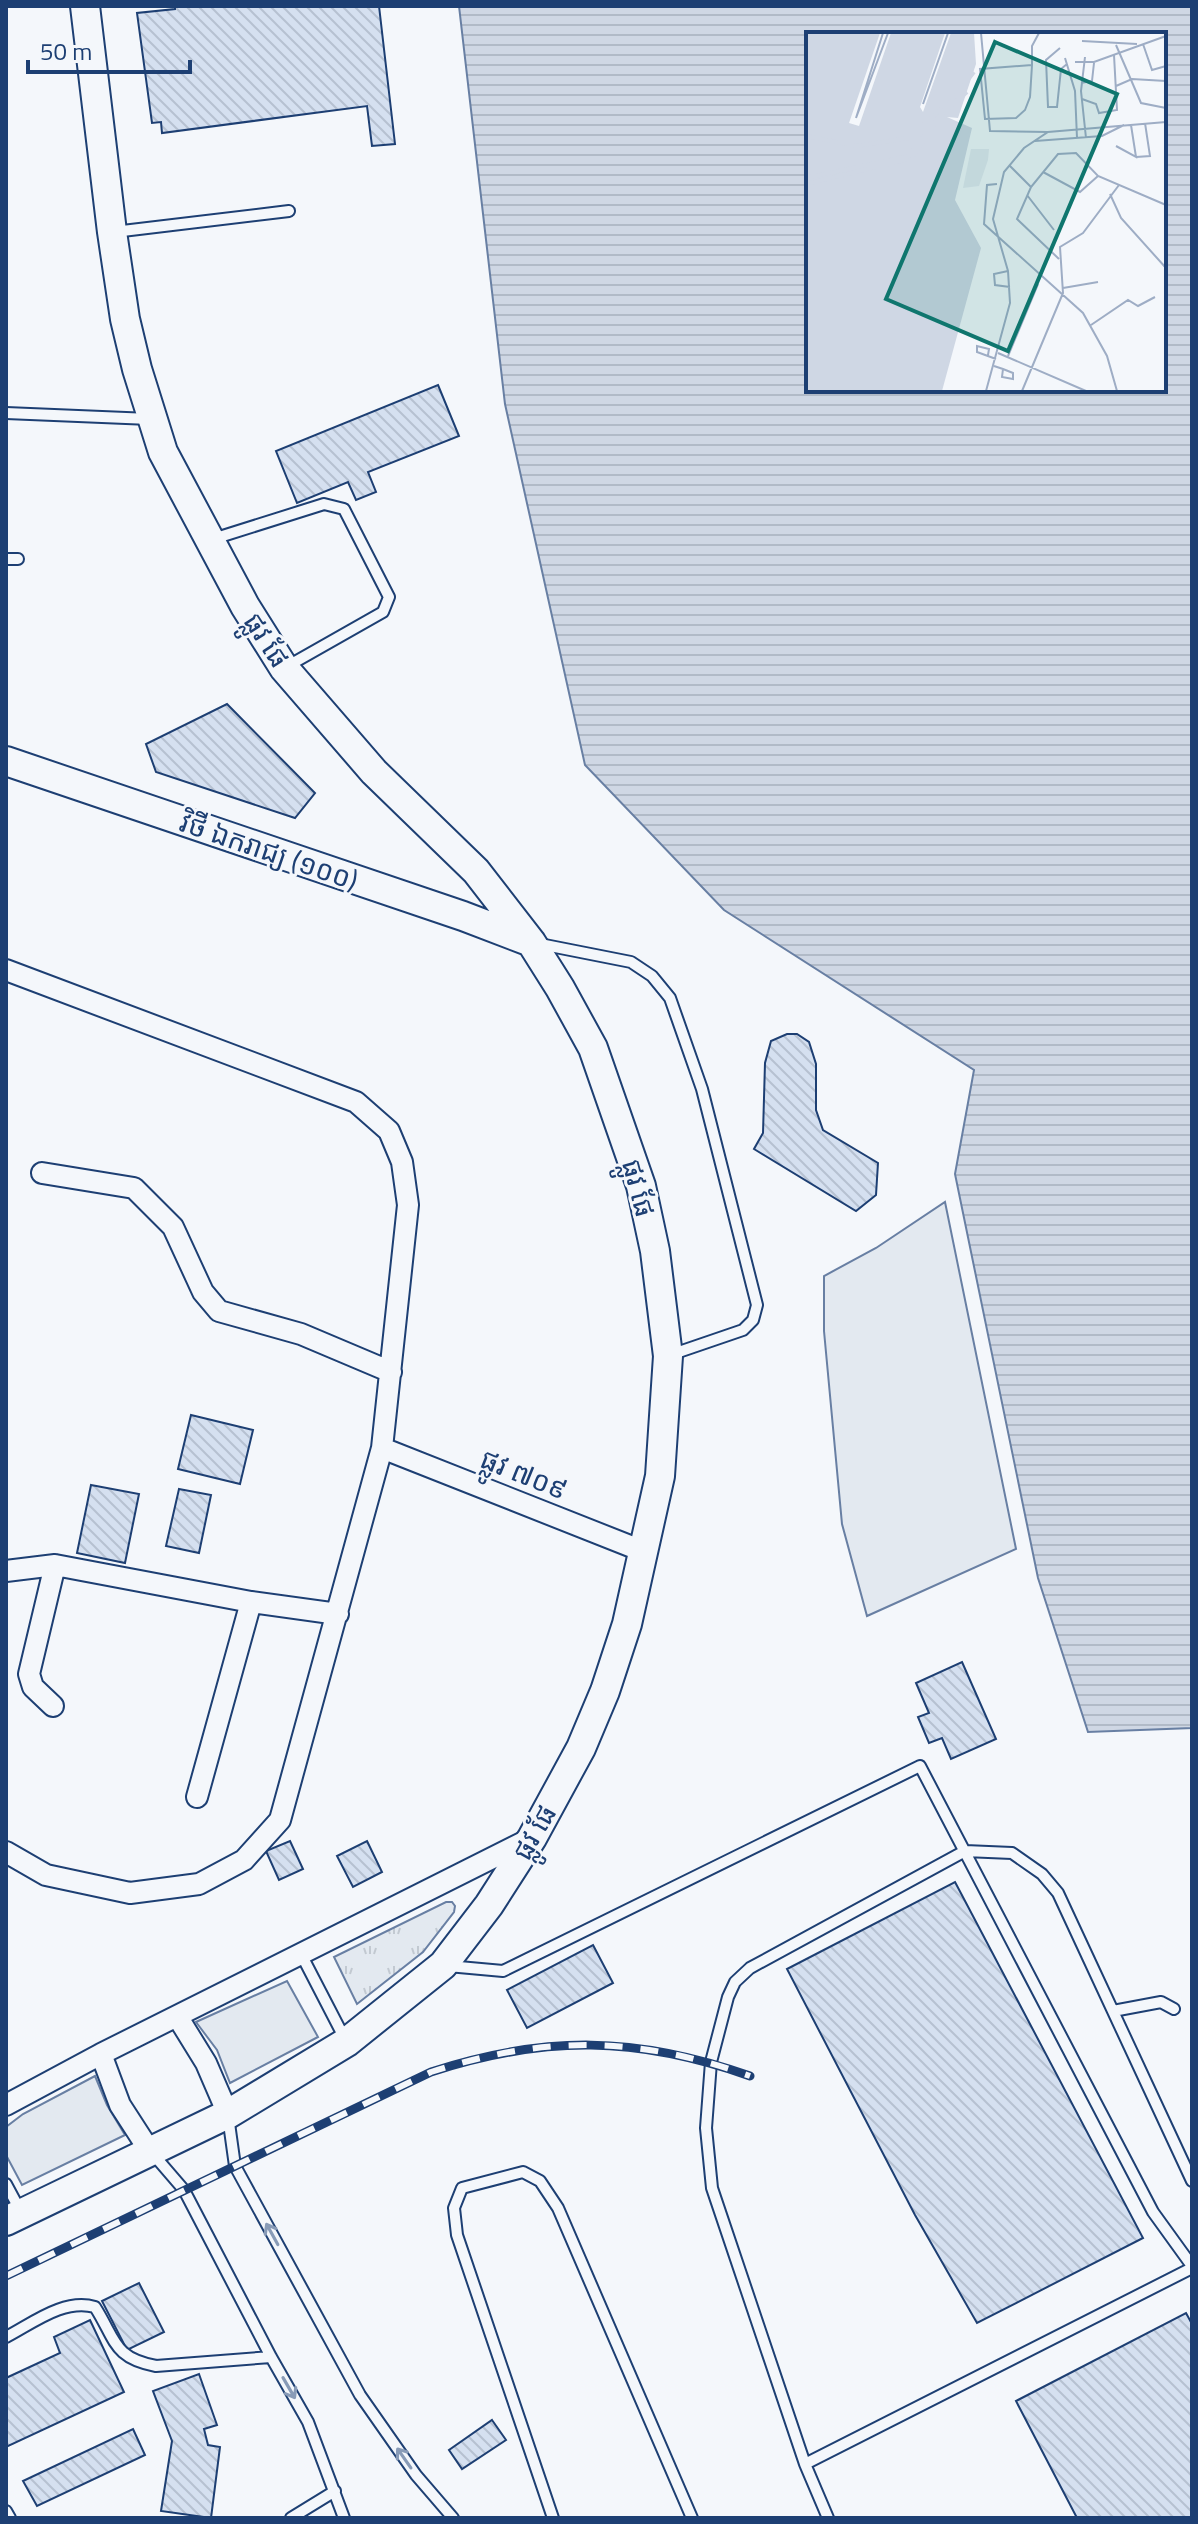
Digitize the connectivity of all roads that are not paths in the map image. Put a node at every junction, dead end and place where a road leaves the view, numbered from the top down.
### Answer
1 (85, 6) edge
2 (289, 211) dead end
3 (112, 232) junction
4 (6, 413) edge
5 (152, 419) junction
6 (210, 540) junction
7 (284, 668) junction
8 (6, 761) edge
9 (476, 871) junction
10 (444, 910) junction
11 (531, 942) junction
12 (6, 970) edge
13 (42, 1173) dead end
14 (668, 1356) junction
15 (391, 1372) junction
16 (382, 1448) junction
17 (645, 1552) junction
18 (55, 1565) junction
19 (6, 1571) edge
20 (251, 1602) junction
21 (338, 1614) junction
22 (53, 1706) dead end
23 (197, 1797) dead end
24 (532, 1838) junction
25 (965, 1851) junction
26 (6, 1852) edge
27 (301, 1954) junction
28 (443, 1965) junction
29 (1174, 2009) dead end
30 (1113, 2011) junction
31 (177, 2016) junction
32 (347, 2042) junction
33 (101, 2054) junction
34 (6, 2105) edge
35 (228, 2114) junction
36 (151, 2153) junction
37 (1192, 2181) edge
38 (6, 2184) edge
39 (14, 2217) edge
40 (1192, 2267) edge
41 (6, 2337) edge
42 (271, 2357) junction
43 (805, 2464) junction
44 (335, 2491) junction
45 (6, 2511) edge
46 (10, 2518) edge
47 (291, 2518) edge
48 (344, 2518) edge
49 (453, 2518) edge
50 (553, 2518) edge
51 (692, 2518) edge
52 (828, 2518) edge

1 - 3 street, ផ្លូវ ផែ
2 - 3 lane
3 - 5 street, ផ្លូវ ផែ
4 - 5 lane
5 - 6 street, ផ្លូវ ផែ
6 - 7 street, ផ្លូវ ផែ
6 - 7 lane
7 - 9 street, ផ្លូវ ផែ
8 - 10 street, វិថី ឯករាជ្យ (១០០)
9 - 10 street
9 - 11 street, ផ្លូវ ផែ
10 - 11 street, វិថី ឯករាជ្យ (១០០)
11 - 14 street, ផ្លូវ ផែ
11 - 14 lane
12 - 15 street
13 - 15 street
14 - 17 street, ផ្លូវ ផែ
15 - 16 street
16 - 17 street, ផ្លូវ ៧០៩
16 - 21 street
17 - 24 street, ផ្លូវ ផែ
18 - 19 street
18 - 20 street
18 - 22 street
20 - 21 street
20 - 23 street
21 - 26 street
24 - 27 street
24 - 28 street, ផ្លូវ ផែ
25 - 28 lane
25 - 30 lane
25 - 40 lane
25 - 43 lane
27 - 31 street
27 - 32 lane
28 - 32 street, ផ្លូវ ផែ
29 - 30 lane
30 - 37 lane
31 - 33 street
31 - 35 street
32 - 35 street, ផ្លូវ ផែ
33 - 34 street
33 - 36 street
35 - 36 street, ផ្លូវ ផែ
49 -> 35 lane
36 - 39 street, ផ្លូវ ផែ
36 - 42 lane
38 - 39 lane
40 - 43 lane
41 - 42 lane
42 -> 44 lane
43 - 52 lane
44 - 47 lane
44 - 48 lane
45 - 46 lane
50 - 51 lane

